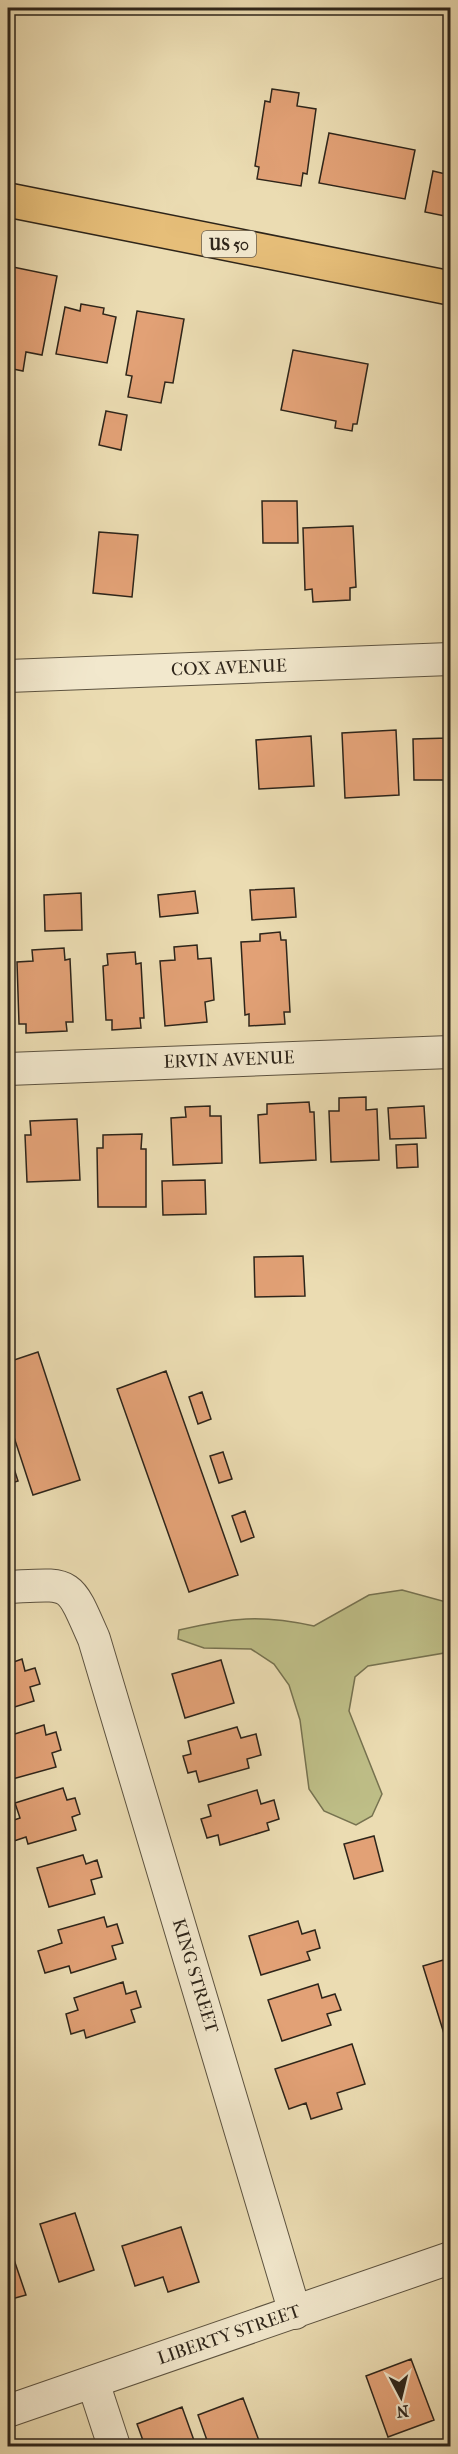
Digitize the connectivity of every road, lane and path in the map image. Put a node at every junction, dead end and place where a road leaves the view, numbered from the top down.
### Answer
1 (8, 200) edge
2 (450, 288) edge
3 (450, 659) edge
4 (8, 676) edge
5 (450, 1052) edge
6 (8, 1069) edge
7 (8, 1587) edge
8 (450, 2258) edge
9 (295, 2313) junction
10 (93, 2382) junction
11 (8, 2411) edge
12 (114, 2446) edge

1 - 2 main road, US 50
3 - 4 street, COX AVENUE
5 - 6 street, ERVIN AVENUE
7 - 9 street, KING STREET
8 - 9 street, LIBERTY STREET
9 - 10 street, LIBERTY STREET
10 - 11 street, LIBERTY STREET
10 - 12 street

